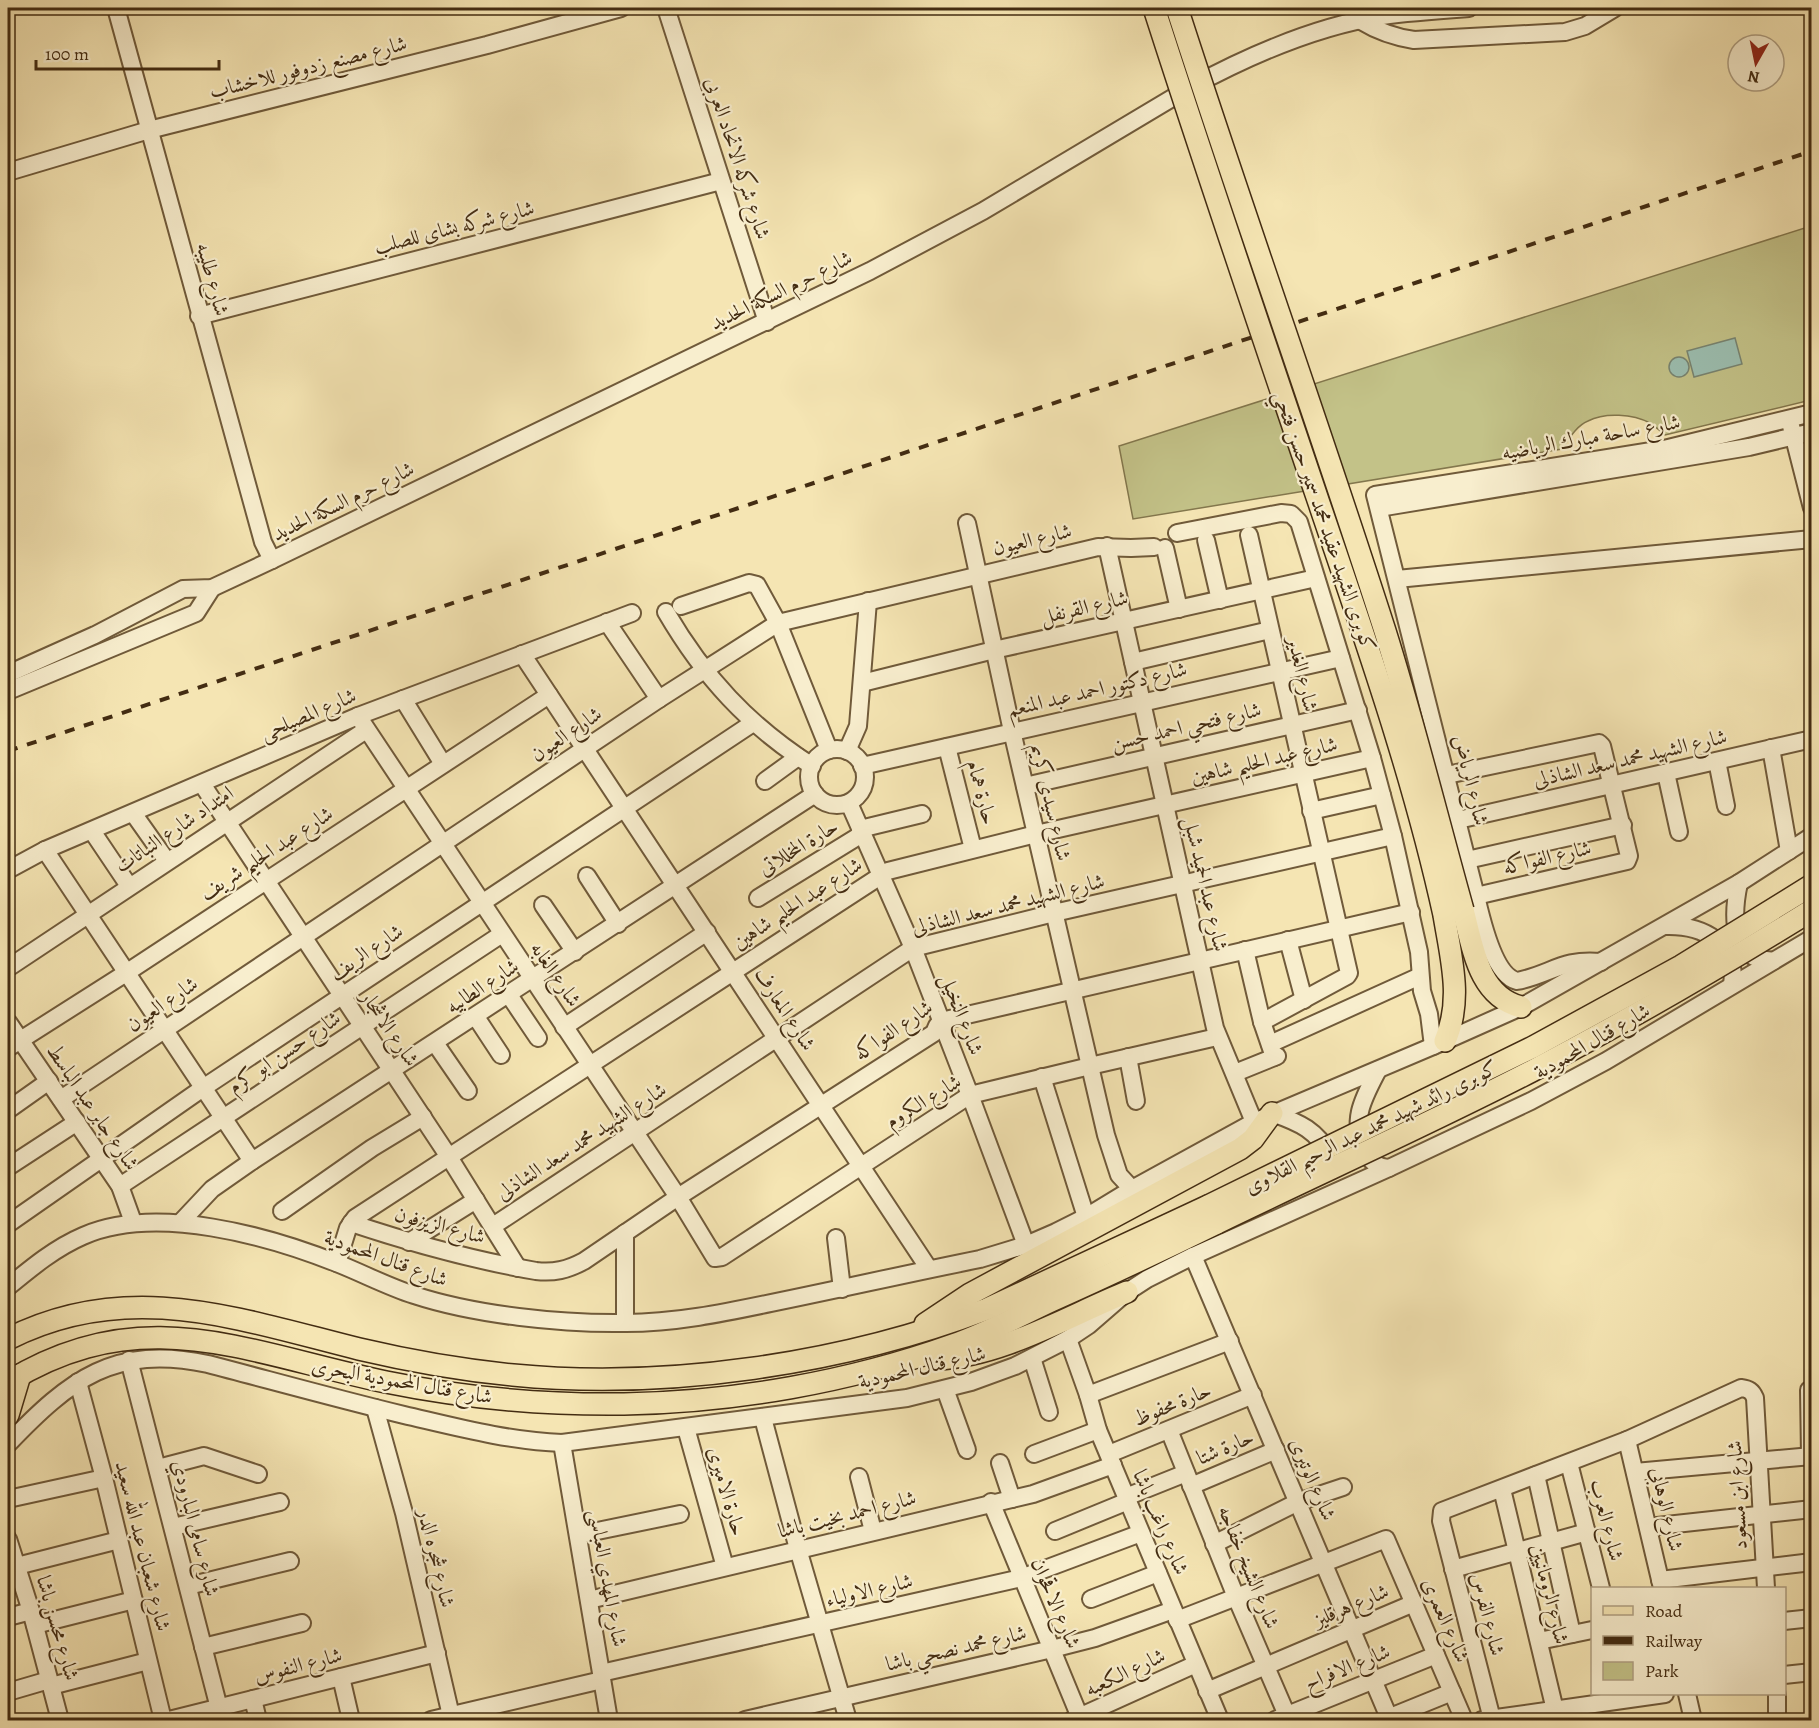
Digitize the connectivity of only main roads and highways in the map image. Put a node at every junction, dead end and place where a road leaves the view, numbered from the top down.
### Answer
1 (1154, 8) edge
2 (1177, 8) edge
3 (1812, 885) edge
4 (1461, 907) junction
5 (1812, 910) edge
6 (1521, 1007) road end
7 (1439, 1044) road end
8 (1263, 1118) road end
9 (1213, 1214) junction
10 (1128, 1292) road end
11 (913, 1334) junction
12 (8, 1339) edge
13 (912, 1358) junction
14 (14, 1379) edge
15 (8, 1415) edge

1 - 4 main road, كوبرى الشهيد عقيد محمد سمير حسن فتحي, bridge
2 - 4 main road, كوبرى الشهيد عقيد محمد سمير حسن فتحي, bridge
3 - 9 main road, كوبرى رائد شهيد محمد عبد الرحيم القلاوى, bridge
4 - 6 main road, كوبرى الشهيد عقيد محمد سمير حسن فتحي
4 - 7 main road, كوبرى الشهيد عقيد محمد سمير حسن فتحي
5 - 9 main road, كوبرى رائد شهيد محمد عبد الرحيم القلاوى, bridge
8 - 11 main road
9 - 11 main road, كوبرى رائد شهيد محمد عبد الرحيم القلاوى
9 - 13 main road, كوبرى رائد شهيد محمد عبد الرحيم القلاوى
10 - 13 main road
11 - 12 main road, شارع قنال المحمودية البحرى
13 - 14 main road, شارع قنال المحمودية البحرى
14 - 15 main road

